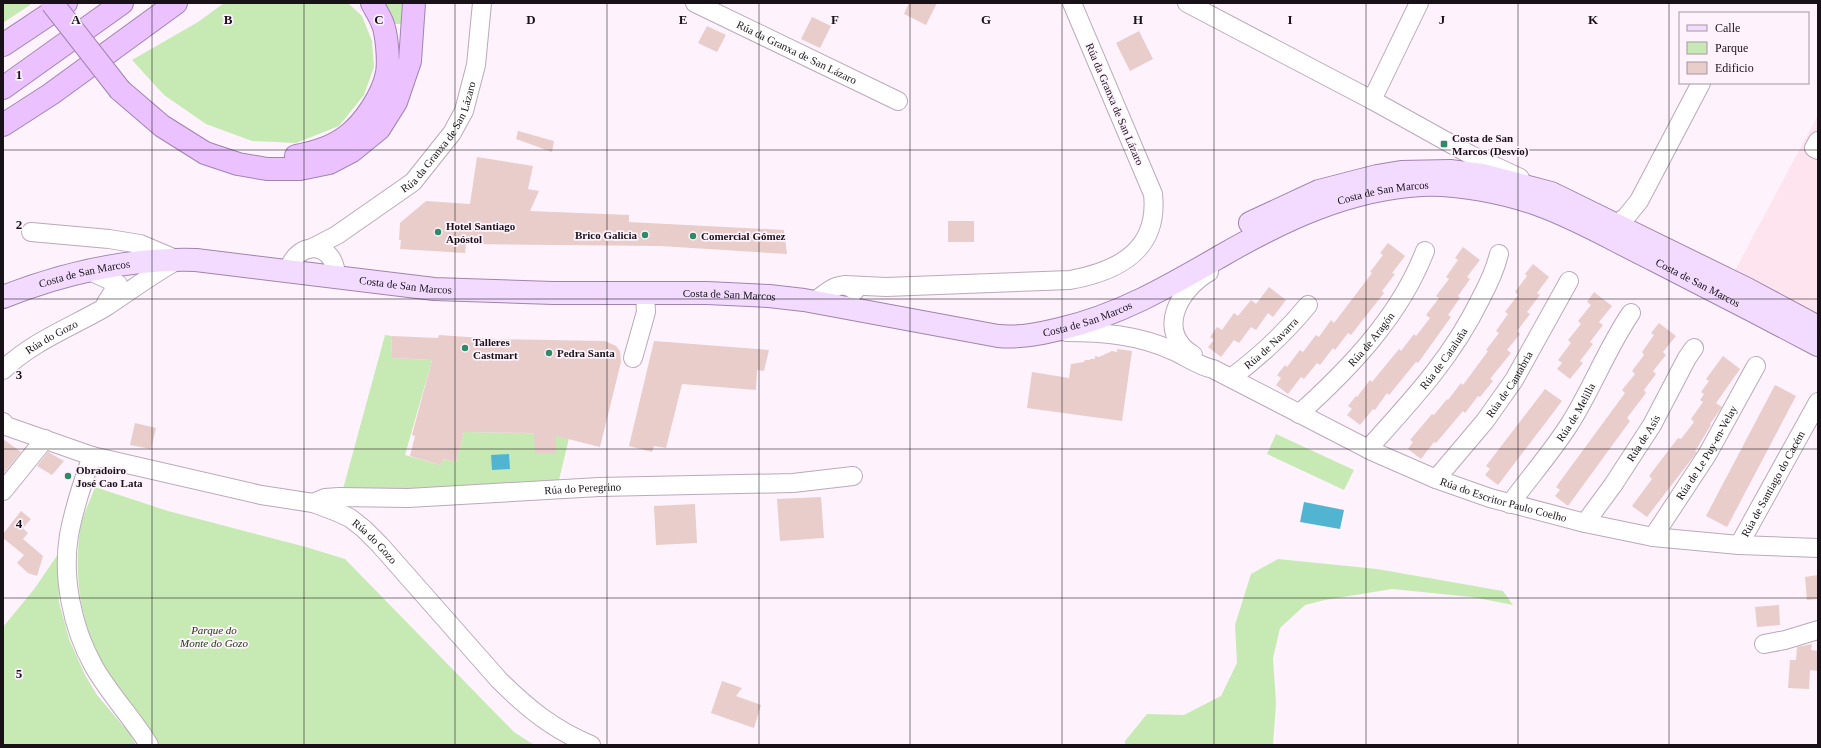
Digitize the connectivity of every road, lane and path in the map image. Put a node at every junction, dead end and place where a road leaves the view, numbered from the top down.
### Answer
1 (52, 3) edge
2 (66, 3) edge
3 (71, 3) edge
4 (122, 3) edge
5 (176, 3) edge
6 (191, 3) edge
7 (372, 3) edge
8 (414, 3) edge
9 (482, 3) edge
10 (695, 3) edge
11 (1072, 3) edge
12 (1187, 3) edge
13 (1419, 3) edge
14 (159, 17) junction
15 (3, 45) edge
16 (126, 84) junction
17 (1700, 84) edge
18 (3, 88) edge
19 (1372, 100) junction
20 (898, 101) dead end
21 (3, 125) edge
22 (1818, 140) edge
23 (1818, 150) edge
24 (1465, 170) junction
25 (1421, 185) junction
26 (1544, 199) junction
27 (1616, 224) junction
28 (31, 232) dead end
29 (1259, 234) junction
30 (337, 235) junction
31 (312, 248) junction
32 (1425, 251) dead end
33 (1499, 254) dead end
34 (331, 256) junction
35 (178, 260) junction
36 (288, 271) junction
37 (128, 274) junction
38 (336, 278) junction
39 (1568, 280) dead end
40 (845, 285) junction
41 (886, 287) junction
42 (644, 293) junction
43 (3, 297) edge
44 (814, 302) junction
45 (862, 304) junction
46 (1308, 305) dead end
47 (1631, 313) dead end
48 (944, 325) junction
49 (1818, 327) edge
50 (1049, 332) junction
51 (1818, 345) edge
52 (1694, 348) dead end
53 (633, 358) dead end
54 (1756, 366) dead end
55 (1213, 369) junction
56 (3, 370) edge
57 (1231, 378) junction
58 (1818, 402) edge
59 (1299, 414) junction
60 (3, 422) edge
61 (45, 439) junction
62 (1368, 449) junction
63 (92, 456) junction
64 (853, 476) dead end
65 (1436, 479) junction
66 (3, 491) edge
67 (313, 503) junction
68 (1510, 504) junction
69 (1585, 523) junction
70 (1653, 537) junction
71 (1739, 545) junction
72 (1818, 548) edge
73 (1818, 630) edge
74 (1764, 644) dead end
75 (149, 745) edge
76 (591, 745) edge

1 - 16 highway, bridge
2 - 15 highway
3 - 16 highway
4 - 18 highway
5 - 14 highway
6 - 14 highway
7 - 16 highway
8 - 16 highway
9 - 30 street, Rúa da Granxa de San Lázaro
10 - 20 street, Rúa da Granxa de San Lázaro
11 - 41 street, Rúa da Granxa de San Lázaro
12 - 19 street
13 - 19 street
14 - 21 highway
17 - 27 street
19 - 24 street
22 - 23 street
24 - 25 main road
24 - 26 main road, Costa de San Marcos
24 - 48 main road, Costa de San Marcos
25 - 26 main road, Costa de San Marcos
25 - 29 main road, Costa de San Marcos
26 - 27 main road, Costa de San Marcos
26 - 51 main road, Costa de San Marcos
27 - 49 main road, Costa de San Marcos
28 - 35 street
29 - 50 main road, Costa de San Marcos
29 - 55 street, Rúa do Escritor Paulo Coelho
30 - 31 street, Rúa da Granxa de San Lázaro
30 - 34 street
31 - 34 street
31 - 36 street, Rúa da Granxa de San Lázaro
32 - 59 street, Rúa de Aragón
33 - 62 street, Rúa de Cataluña
34 - 38 street
35 - 36 main road, Costa de San Marcos
35 - 37 main road, Costa de San Marcos
36 - 38 main road, Costa de San Marcos
37 - 43 main road, Costa de San Marcos
37 - 56 street, Rúa do Gozo
38 - 42 main road, Costa de San Marcos
39 - 65 street, Rúa de Cantabria
40 - 41 street
40 - 44 street
40 - 45 street
41 - 45 street
42 - 44 main road, Costa de San Marcos
42 - 53 street
44 - 45 main road, Costa de San Marcos
45 - 48 main road, Costa de San Marcos
46 - 57 street, Rúa de Navarra
47 - 68 street, Rúa de Melilla
48 - 50 main road, Costa de San Marcos
50 - 55 street, Rúa do Escritor Paulo Coelho
52 - 69 street, Rúa de Asís
54 - 70 street, Rúa de Le Puy-en-Velay
55 - 57 street, Rúa do Escritor Paulo Coelho
57 - 59 street, Rúa do Escritor Paulo Coelho
58 - 71 street, Rúa de Santiago do Cacém
59 - 62 street, Rúa do Escritor Paulo Coelho
60 - 61 street, Rúa do Gozo
61 - 63 street, Rúa do Gozo
61 - 66 street
62 - 65 street, Rúa do Escritor Paulo Coelho
63 - 67 street, Rúa do Gozo
63 - 75 street
64 - 67 street, Rúa do Peregrino
65 - 68 street, Rúa do Escritor Paulo Coelho
67 - 76 street, Rúa do Gozo
68 - 69 street, Rúa do Escritor Paulo Coelho
69 - 70 street, Rúa do Escritor Paulo Coelho
70 - 71 street, Rúa do Escritor Paulo Coelho
71 - 72 street, Rúa do Escritor Paulo Coelho
73 - 74 street

